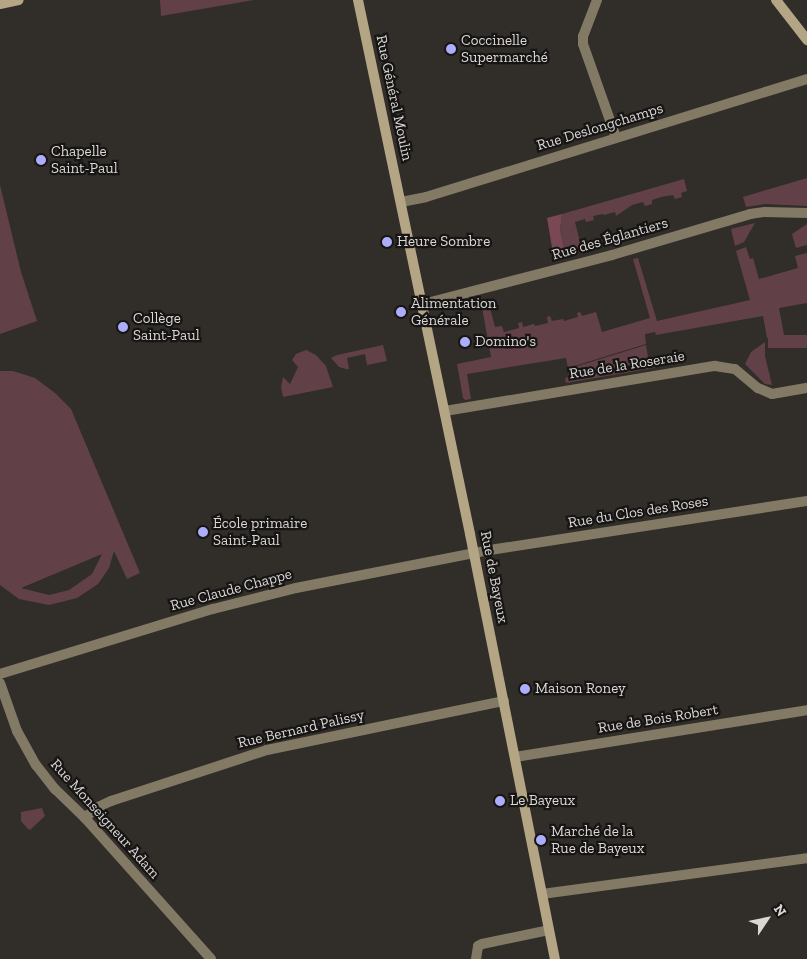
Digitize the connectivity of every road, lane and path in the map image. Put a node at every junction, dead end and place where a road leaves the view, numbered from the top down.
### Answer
1 (19, 0) edge
2 (358, 0) edge
3 (597, 0) edge
4 (776, 0) edge
5 (0, 4) edge
6 (807, 40) edge
7 (807, 79) edge
8 (616, 137) junction
9 (401, 202) junction
10 (807, 213) edge
11 (423, 304) junction
12 (807, 388) edge
13 (445, 411) junction
14 (807, 501) edge
15 (474, 552) junction
16 (0, 674) edge
17 (0, 683) edge
18 (504, 701) junction
19 (807, 710) edge
20 (515, 757) junction
21 (85, 818) junction
22 (807, 858) edge
23 (542, 894) junction
24 (549, 930) junction
25 (211, 959) edge
26 (476, 959) edge
27 (555, 959) edge

1 - 5 main road
2 - 9 main road, Rue Général Moulin
3 - 8 street
4 - 6 main road
7 - 8 street, Rue Deslongchamps
8 - 9 street, Rue Deslongchamps
9 - 11 main road, Rue de Bayeux
10 - 11 street, Rue des Églantiers
11 - 13 main road, Rue de Bayeux
12 - 13 street, Rue de la Roseraie
13 - 15 main road, Rue de Bayeux
14 - 15 street, Rue du Clos des Roses
15 - 16 street, Rue Claude Chappe
15 - 18 main road, Rue de Bayeux
17 - 21 street, Rue Monseigneur Adam
18 - 20 main road, Rue de Bayeux
18 - 21 street, Rue Bernard Palissy
19 - 20 street, Rue de Bois Robert
20 - 23 main road, Rue de Bayeux
21 - 25 street, Rue Monseigneur Adam
22 - 23 street
23 - 24 main road, Rue de Bayeux
24 - 26 street
24 - 27 main road, Rue de Bayeux

